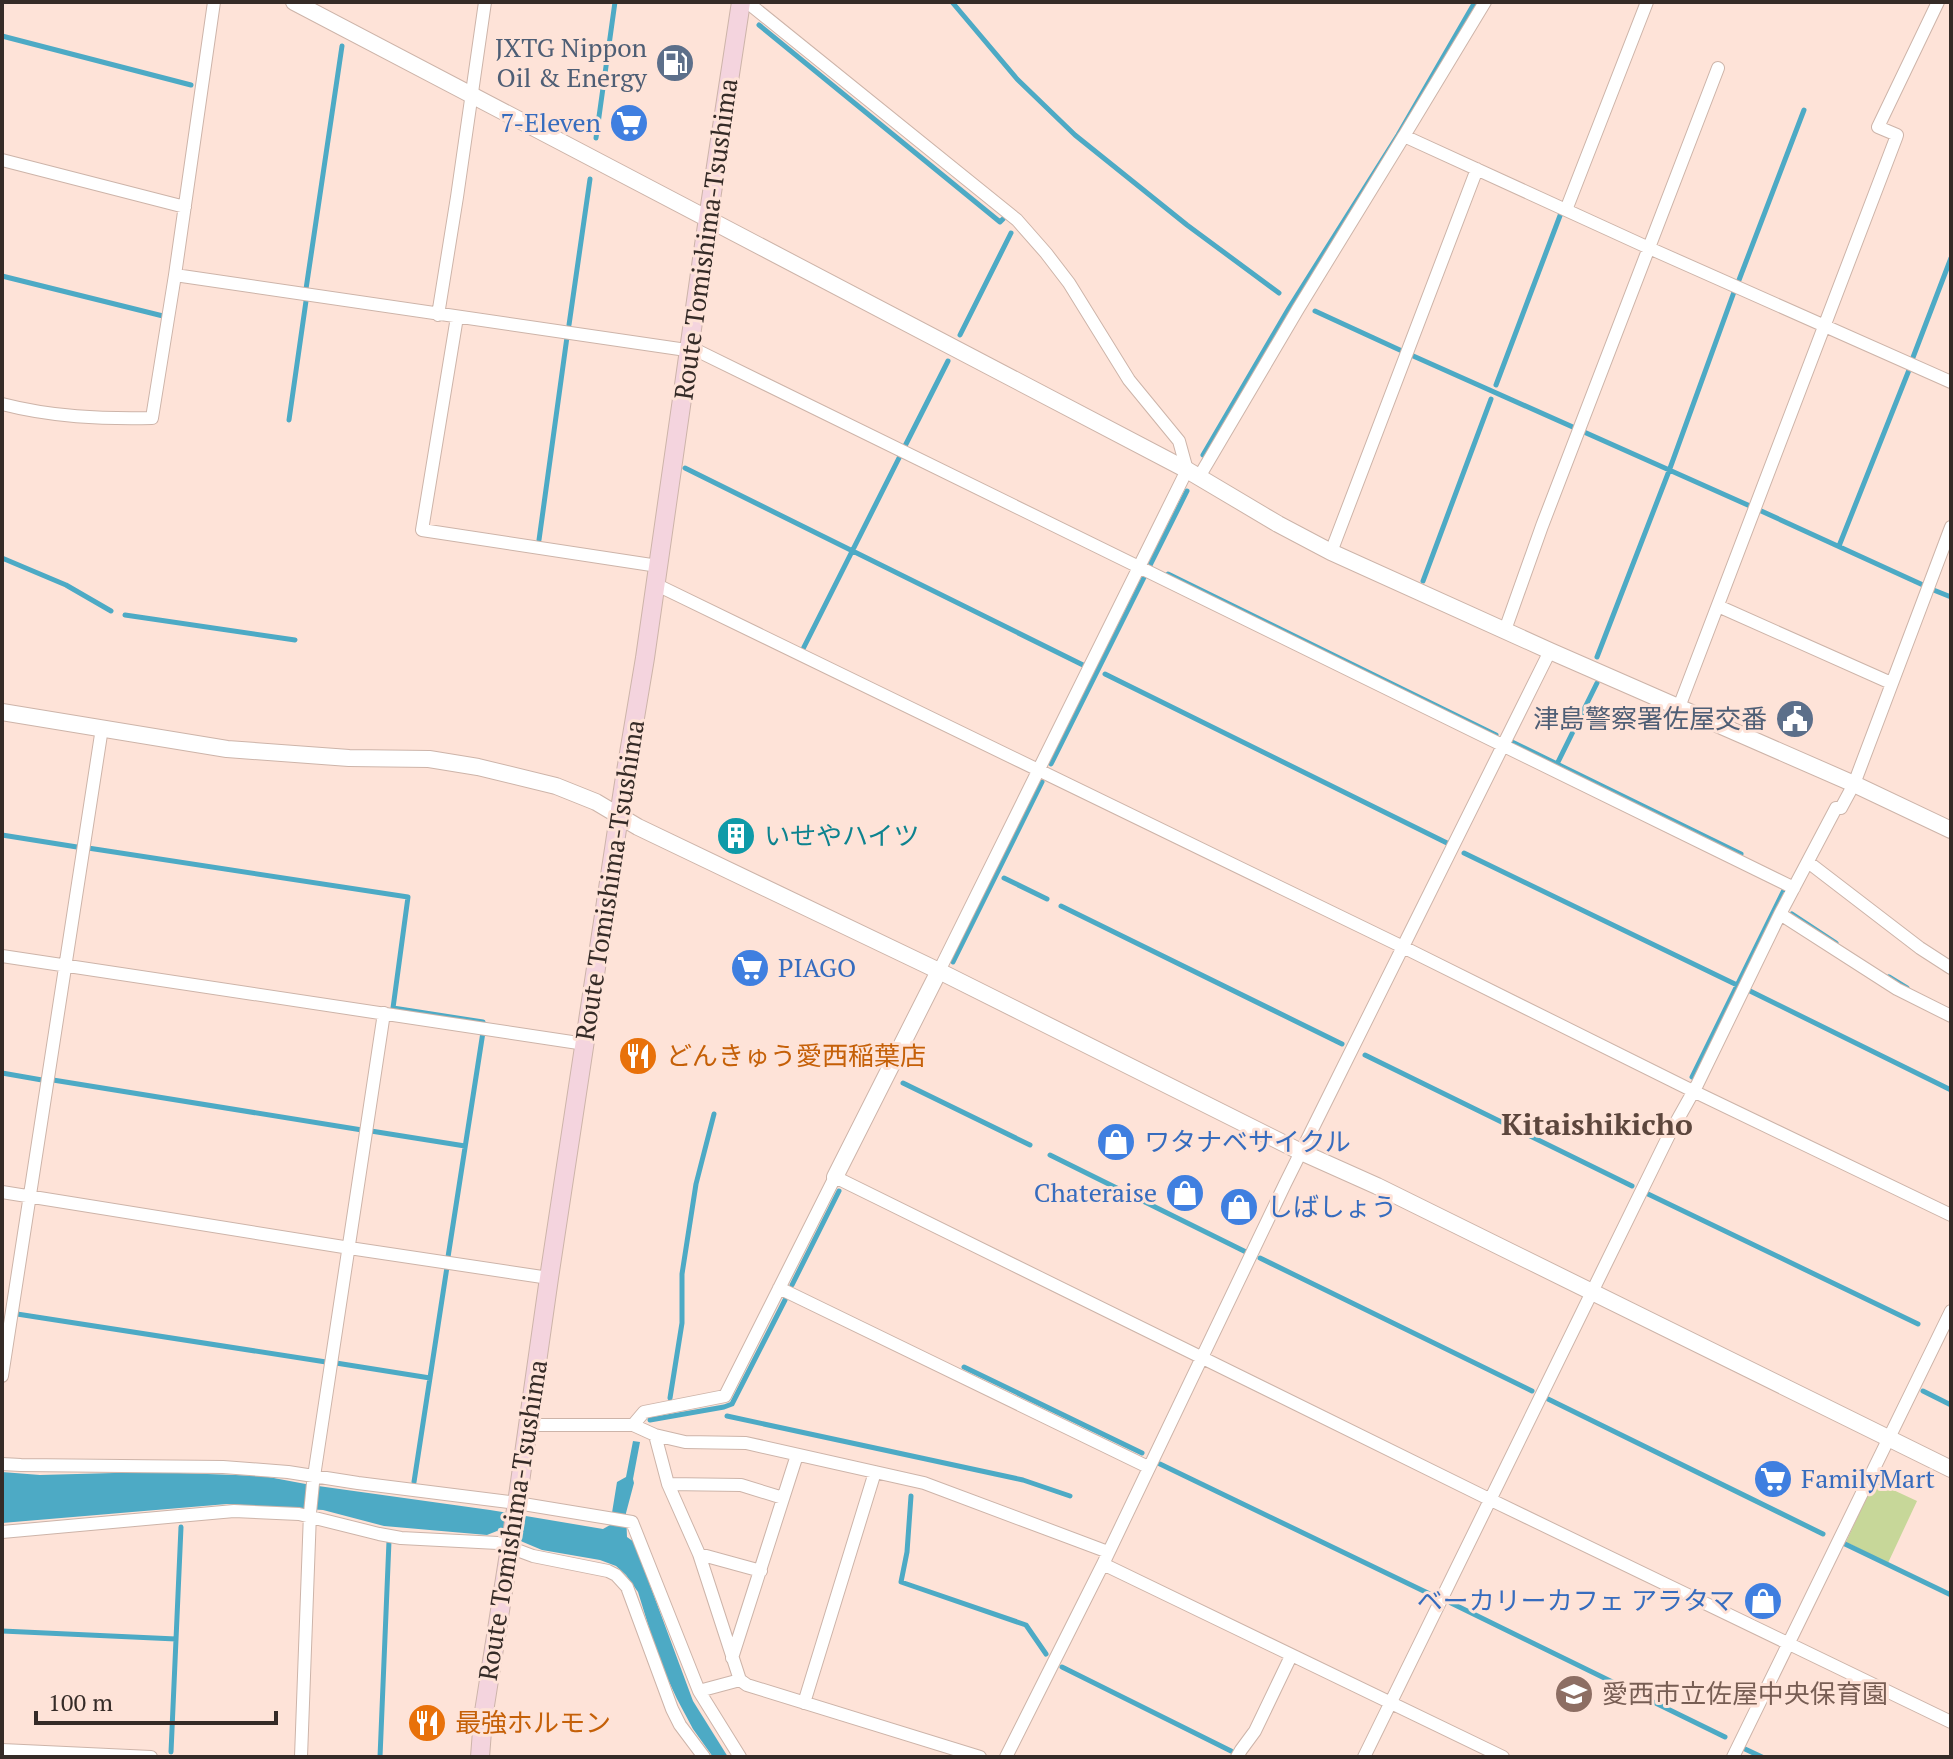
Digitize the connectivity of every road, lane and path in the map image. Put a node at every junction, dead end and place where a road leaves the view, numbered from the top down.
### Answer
1 (214, 2) edge
2 (294, 2) edge
3 (485, 2) edge
4 (741, 2) edge
5 (747, 2) edge
6 (1485, 2) edge
7 (1938, 2) edge
8 (1642, 12) edge
9 (1718, 68) dead end
10 (472, 95) junction
11 (1404, 136) junction
12 (2, 160) edge
13 (1477, 169) junction
14 (185, 207) junction
15 (1566, 210) junction
16 (709, 218) junction
17 (1649, 248) junction
18 (175, 275) junction
19 (438, 315) junction
20 (457, 317) junction
21 (1825, 326) junction
22 (690, 350) junction
23 (1951, 382) edge
24 (2, 404) edge
25 (1193, 474) junction
26 (1951, 527) edge
27 (1331, 552) junction
28 (1146, 569) junction
29 (657, 575) junction
30 (1718, 606) junction
31 (1505, 630) junction
32 (1550, 651) junction
33 (1891, 683) junction
34 (1679, 707) junction
35 (2, 712) edge
36 (102, 728) junction
37 (1503, 745) junction
38 (1039, 771) junction
39 (1854, 784) junction
40 (620, 817) junction
41 (1951, 830) edge
42 (1808, 862) junction
43 (1794, 888) junction
44 (1780, 914) junction
45 (1403, 947) junction
46 (2, 956) edge
47 (64, 966) junction
48 (1951, 968) edge
49 (939, 971) junction
50 (384, 1013) junction
51 (1951, 1016) edge
52 (585, 1044) junction
53 (1693, 1091) junction
54 (1301, 1152) junction
55 (835, 1177) junction
56 (2, 1192) edge
57 (30, 1196) junction
58 (1951, 1215) edge
59 (349, 1248) junction
60 (549, 1278) junction
61 (779, 1288) junction
62 (1591, 1293) junction
63 (1951, 1311) edge
64 (1945, 1339) edge
65 (1203, 1357) junction
66 (2, 1376) edge
67 (528, 1425) junction
68 (633, 1425) junction
69 (655, 1435) junction
70 (1888, 1438) junction
71 (797, 1455) junction
72 (2, 1464) edge
73 (1148, 1467) junction
74 (1951, 1469) edge
75 (875, 1472) junction
76 (314, 1479) junction
77 (668, 1484) junction
78 (783, 1498) junction
79 (1489, 1499) junction
80 (516, 1506) junction
81 (310, 1515) junction
82 (2, 1532) edge
83 (510, 1544) junction
84 (699, 1554) junction
85 (1105, 1558) junction
86 (761, 1571) junction
87 (1787, 1643) junction
88 (1291, 1656) junction
89 (732, 1658) junction
90 (740, 1680) junction
91 (699, 1691) junction
92 (804, 1703) junction
93 (1390, 1703) junction
94 (1951, 1722) edge
95 (2, 1750) edge
96 (80, 1755) edge
97 (151, 1757) edge
98 (301, 1757) edge
99 (480, 1757) edge
100 (704, 1757) edge
101 (740, 1757) edge
102 (980, 1757) edge
103 (1006, 1757) edge
104 (1237, 1757) edge
105 (1364, 1757) edge
106 (1503, 1757) edge
107 (1733, 1757) edge

1 - 14 street
2 - 10 street
3 - 10 street
4 - 16 main road, Route Tomishima-Tsushima
5 - 25 street
6 - 11 street
7 - 21 street
8 - 15 street
9 - 17 street
10 - 16 street
10 - 19 street
11 - 13 street
11 - 25 street
12 - 14 street
13 - 15 street
13 - 27 street
14 - 18 street
15 - 17 street
16 - 22 main road, Route Tomishima-Tsushima
16 - 25 street
17 - 21 street
17 - 31 street
18 - 19 street
18 - 24 street
19 - 20 street
20 - 22 street
20 - 29 street
21 - 23 street
21 - 30 street
22 - 28 street
22 - 29 main road, Route Tomishima-Tsushima
25 - 27 street
25 - 28 street
26 - 33 street
27 - 31 street
28 - 37 street
28 - 38 street
29 - 38 street
29 - 40 main road, Route Tomishima-Tsushima
30 - 33 street
30 - 34 street
31 - 32 street
32 - 34 street
32 - 37 street
33 - 39 street
34 - 39 street
35 - 36 street
36 - 40 street
36 - 47 street
37 - 43 street
37 - 45 street
38 - 45 street
38 - 49 street
39 - 41 street
39 - 42 street
40 - 49 street
40 - 52 main road, Route Tomishima-Tsushima
42 - 43 street
42 - 48 street
43 - 44 street
44 - 51 street
44 - 53 street
45 - 53 street
45 - 54 street
46 - 47 street
47 - 50 street
47 - 57 street
49 - 54 street
49 - 55 street
50 - 52 street
50 - 59 street
52 - 60 main road, Route Tomishima-Tsushima
53 - 58 street
53 - 62 street
54 - 62 street
54 - 65 street
55 - 61 street
55 - 65 street
56 - 57 street
57 - 59 street
57 - 66 street
59 - 60 street
59 - 76 street
60 - 67 main road, Route Tomishima-Tsushima
61 - 68 street
61 - 73 street
62 - 70 street
62 - 79 street
63 - 64 street
64 - 70 street
65 - 73 street
65 - 79 street
67 - 68 street
67 - 80 main road, Route Tomishima-Tsushima
68 - 69 street
69 - 71 street
69 - 77 street
70 - 74 street
70 - 87 street
71 - 75 street
71 - 78 street
72 - 76 street
73 - 85 street
75 - 85 street
75 - 92 street
76 - 80 street
76 - 81 street
77 - 78 street
77 - 84 street
78 - 86 street
79 - 87 street
79 - 93 street
80 - 83 main road, Route Tomishima-Tsushima
80 - 91 street
81 - 82 street
81 - 83 street
81 - 98 street
83 - 99 main road, Route Tomishima-Tsushima
83 - 100 street
84 - 86 street
84 - 89 street
85 - 88 street
85 - 103 street
86 - 89 street
87 - 94 street
87 - 107 street
88 - 93 street
88 - 104 street
89 - 90 street
90 - 91 street
90 - 92 street
91 - 101 street
92 - 102 street
93 - 105 street
93 - 106 street
95 - 96 street
96 - 97 street

